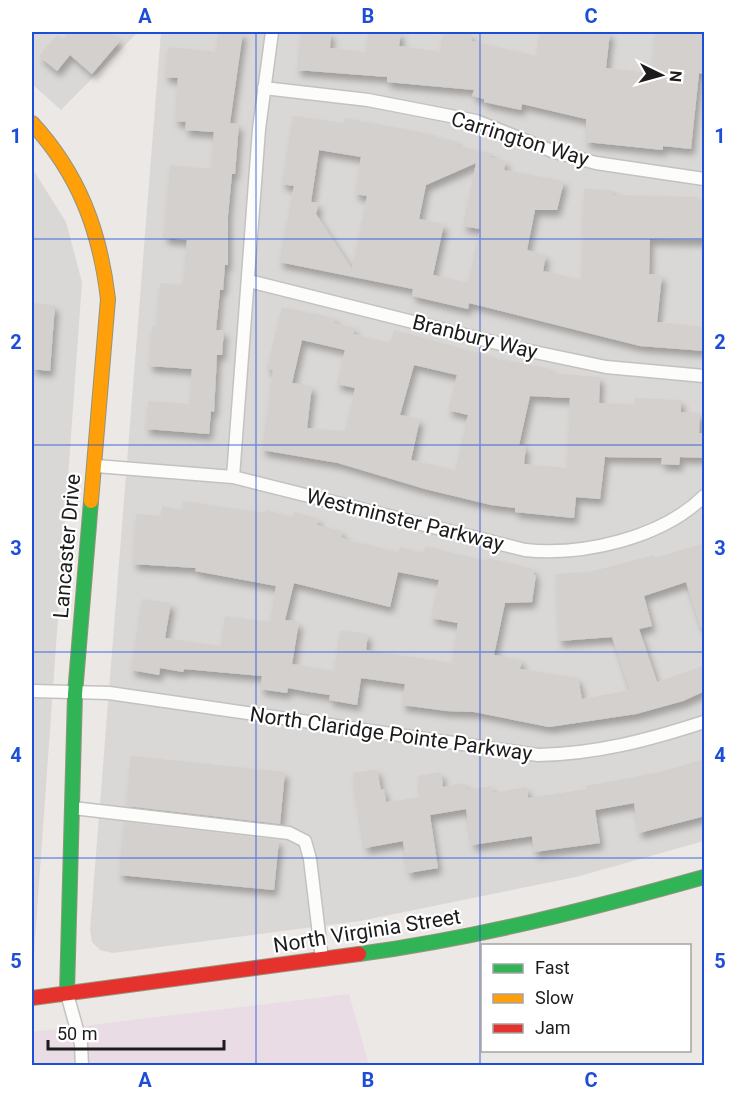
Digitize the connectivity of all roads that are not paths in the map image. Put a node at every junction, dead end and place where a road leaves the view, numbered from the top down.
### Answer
1 (272, 32) edge
2 (264, 88) junction
3 (32, 123) edge
4 (705, 179) edge
5 (249, 281) junction
6 (705, 376) edge
7 (94, 465) junction
8 (233, 477) junction
9 (705, 496) edge
10 (32, 691) edge
11 (75, 694) junction
12 (705, 722) edge
13 (72, 808) junction
14 (705, 877) edge
15 (322, 960) junction
16 (67, 993) junction
17 (32, 998) edge
18 (82, 1065) edge

1 - 2 lane
2 - 4 lane, Carrington Way
2 - 5 lane
3 - 7 street, Lancaster Drive
5 - 6 lane, Branbury Way
5 - 8 lane
7 - 8 lane, Westminster Parkway
7 - 11 street, Lancaster Drive
8 - 9 lane, Westminster Parkway
10 - 11 lane, North Claridge Pointe Parkway
11 - 12 lane, North Claridge Pointe Parkway
11 - 13 street, Lancaster Drive
13 - 15 lane
13 - 16 street, Lancaster Drive
14 - 15 street, North Virginia Street
15 - 16 street, North Virginia Street
16 - 17 street, North Virginia Street
16 - 18 lane

